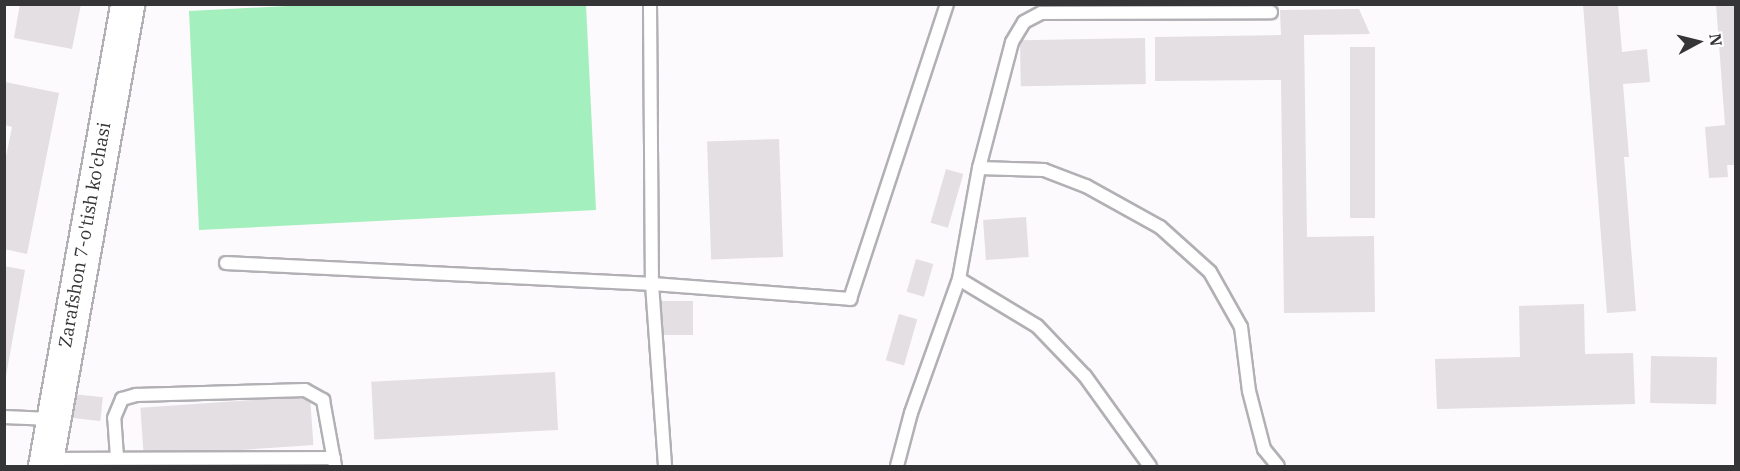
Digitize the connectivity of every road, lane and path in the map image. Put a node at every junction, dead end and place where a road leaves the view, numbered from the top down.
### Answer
1 (127, 4) edge
2 (650, 4) edge
3 (947, 4) edge
4 (1271, 12) dead end
5 (979, 168) junction
6 (226, 263) dead end
7 (959, 279) junction
8 (652, 284) junction
9 (4, 417) edge
10 (51, 419) junction
11 (117, 457) junction
12 (334, 462) edge
13 (46, 463) edge
14 (665, 466) edge
15 (897, 466) edge
16 (1150, 466) edge
17 (1278, 466) edge

1 - 10 street, Zarafshon 7-o'tish ko'chasi
2 - 8 lane
3 - 8 lane
4 - 5 lane
5 - 7 lane
5 - 17 lane
6 - 8 lane
7 - 15 lane
7 - 16 lane
8 - 14 lane
9 - 10 lane
10 - 13 street, Zarafshon 7-o'tish ko'chasi
11 - 12 lane
11 - 12 lane
11 - 13 lane

